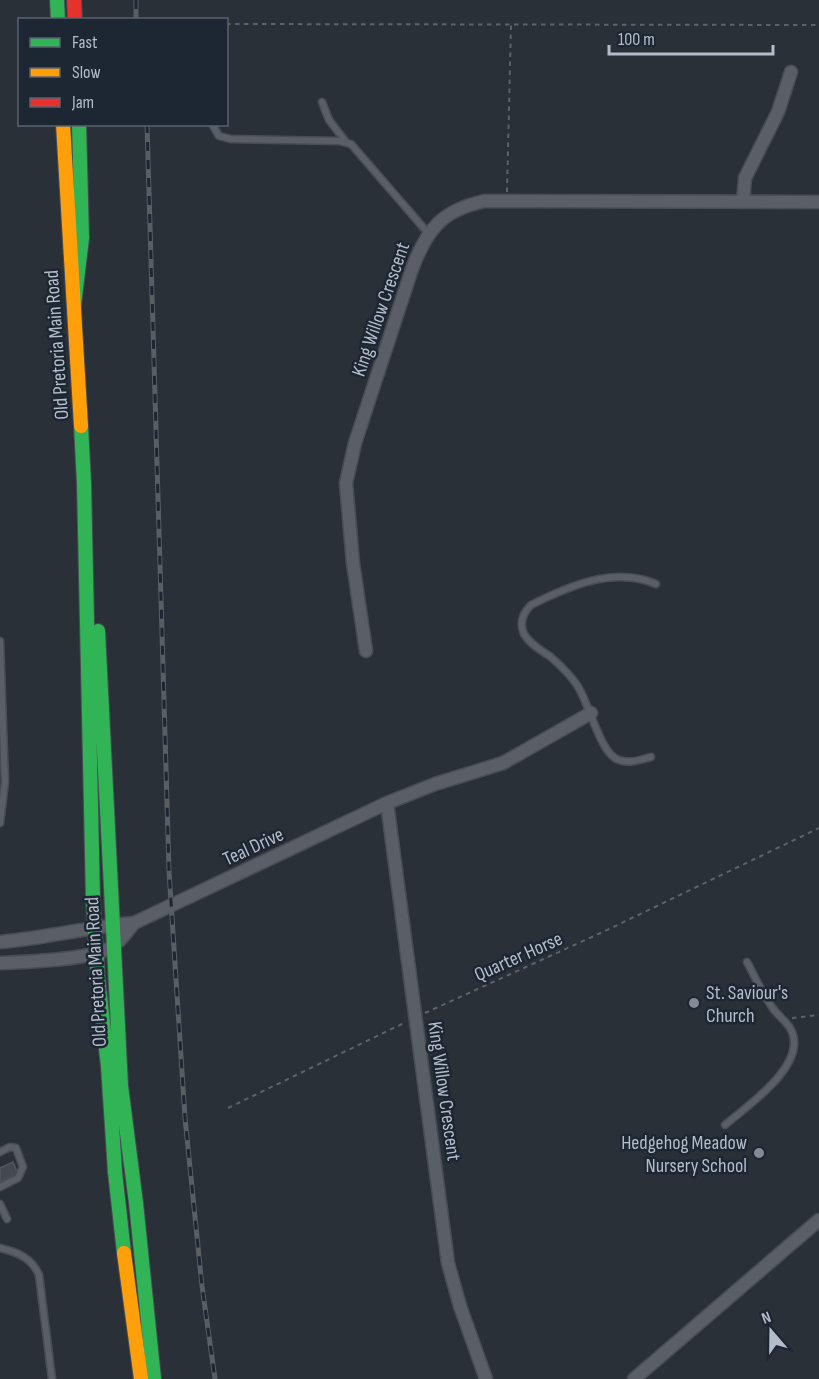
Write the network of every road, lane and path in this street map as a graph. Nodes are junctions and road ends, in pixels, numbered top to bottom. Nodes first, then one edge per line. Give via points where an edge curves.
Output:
1 (57, 0) edge
2 (74, 0) edge
3 (58, 18) edge
4 (75, 18) edge
5 (228, 24) edge
6 (511, 24) junction
7 (819, 25) edge
8 (791, 72) dead end
9 (322, 102) dead end
10 (63, 126) edge
11 (79, 126) edge
12 (213, 126) edge
13 (346, 142) junction
14 (507, 200) junction
15 (743, 202) junction
16 (819, 202) edge
17 (428, 233) junction
18 (74, 305) junction
19 (87, 563) junction
20 (656, 584) dead end
21 (0, 641) edge
22 (366, 651) dead end
23 (591, 713) junction
24 (2, 725) edge
25 (651, 757) dead end
26 (387, 803) junction
27 (0, 823) edge
28 (819, 828) edge
29 (134, 923) junction
30 (112, 925) junction
31 (95, 927) junction
32 (0, 942) edge
33 (112, 947) junction
34 (97, 952) junction
35 (747, 962) dead end
36 (0, 963) edge
37 (819, 1015) edge
38 (415, 1018) junction
39 (783, 1020) junction
40 (228, 1108) dead end
41 (724, 1125) dead end
42 (0, 1152) edge
43 (0, 1187) edge
44 (0, 1204) edge
45 (7, 1219) dead end
46 (819, 1220) edge
47 (0, 1248) edge
48 (52, 1379) edge
49 (141, 1379) edge
50 (154, 1379) edge
51 (486, 1379) edge
52 (634, 1379) edge

1 - 3 main road
2 - 4 main road
5 - 6 path
6 - 7 path
6 - 14 path
8 - 15 street via 778,112 745,178
9 - 13 lane via 329,120
10 - 18 main road, Old Pretoria Main Road
11 - 18 main road via 82,253
12 - 13 lane via 219,136 231,139
13 - 17 lane via 356,148
14 - 15 street, King Willow Crescent
14 - 17 street, King Willow Crescent via 460,208
15 - 16 street, King Willow Crescent
17 - 22 street, King Willow Crescent via 412,269 346,478
18 - 19 main road, Old Pretoria Main Road
19 - 30 main road, Old Pretoria Main Road via 96,586
19 - 31 main road, Old Pretoria Main Road
20 - 23 lane via 604,577 546,598 526,610 522,623 526,637 573,680
21 - 24 lane
23 - 25 lane via 602,740 616,759 635,761
23 - 26 street, Teal Drive via 503,763
24 - 27 lane via 4,798
26 - 29 street, Teal Drive
26 - 38 street, King Willow Crescent
28 - 38 path, Quarter Horse
29 - 30 street, Teal Drive
29 - 33 street, Teal Drive
30 - 31 street, Teal Drive
30 - 33 main road, Old Pretoria Main Road
31 - 32 street, Teal Drive
31 - 34 main road, Old Pretoria Main Road
33 - 34 street
33 - 50 main road, Old Pretoria Main Road via 121,1086
34 - 36 street
34 - 49 main road, Old Pretoria Main Road via 113,1151
35 - 39 lane
37 - 39 path
38 - 40 path, Quarter Horse
38 - 51 street, King Willow Crescent via 448,1263
39 - 41 lane via 794,1039 795,1050 788,1064 768,1088
42 - 43 lane via 16,1148 23,1167 18,1178
44 - 45 lane
46 - 52 street
47 - 48 lane via 31,1261 39,1275

